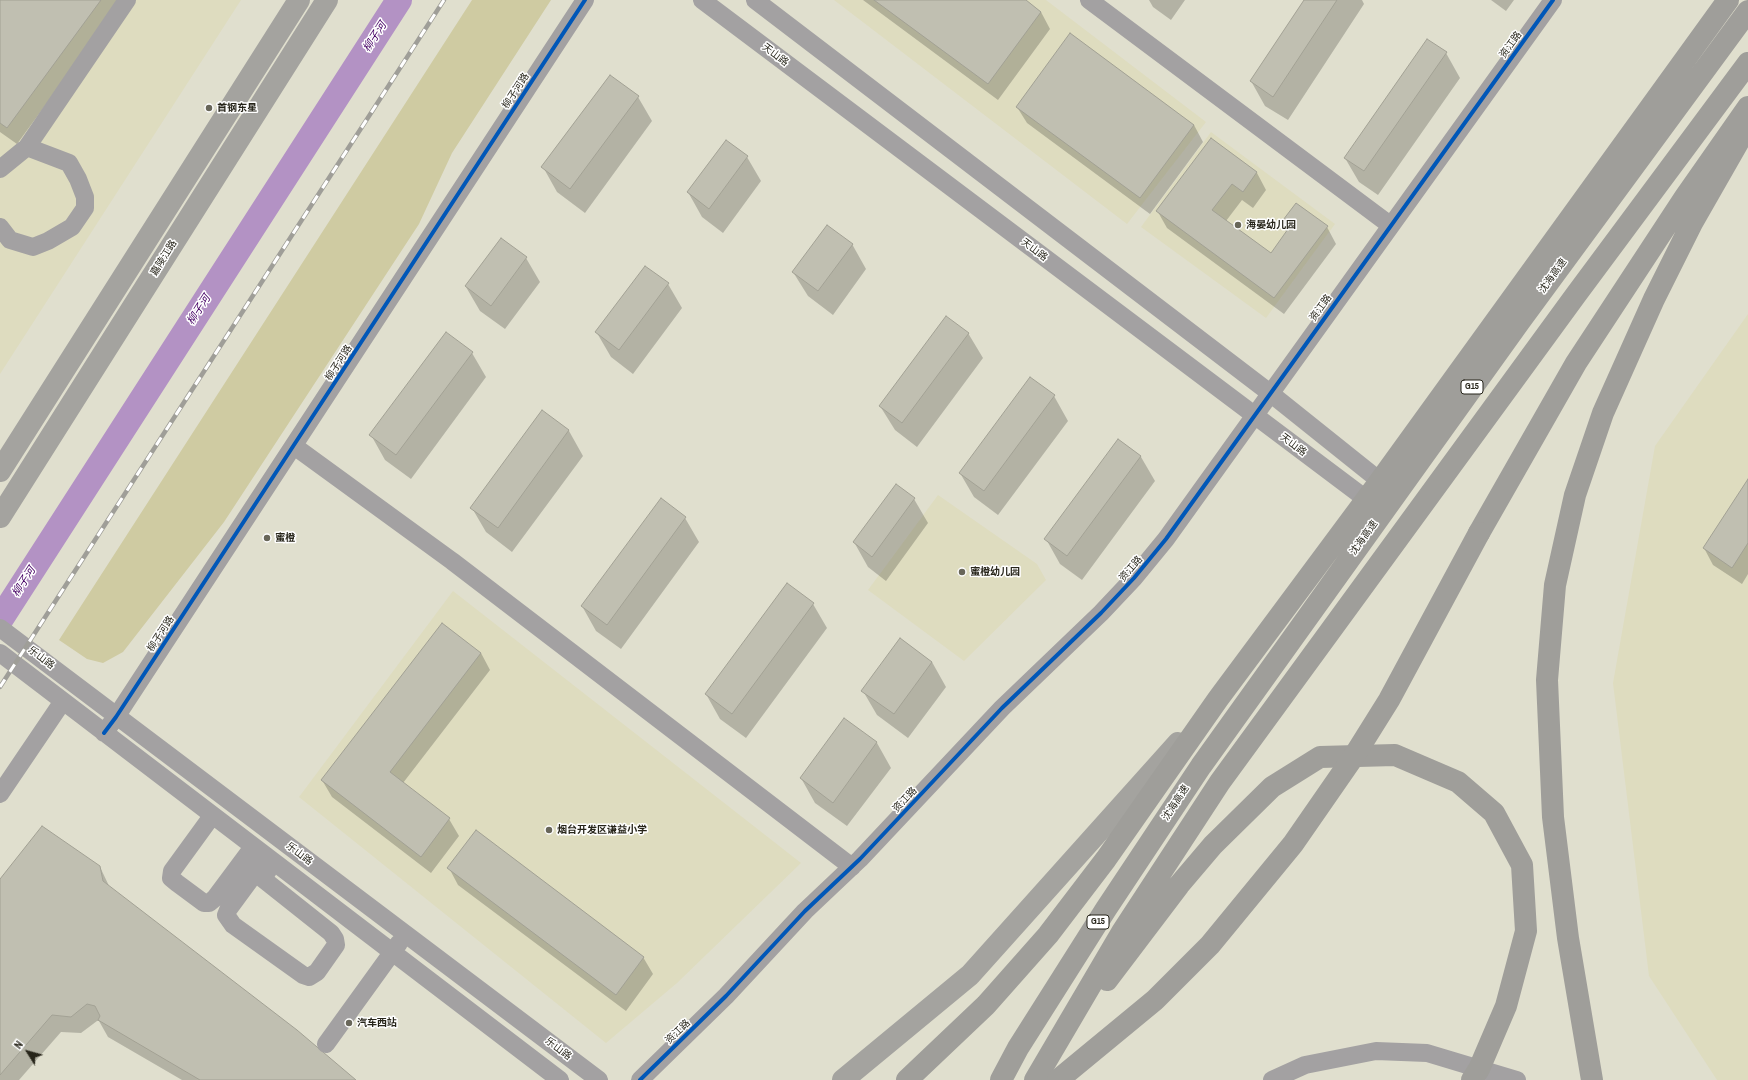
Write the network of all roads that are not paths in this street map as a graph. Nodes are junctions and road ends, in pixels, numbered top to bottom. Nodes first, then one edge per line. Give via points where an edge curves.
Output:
1 (127, 0) edge
2 (299, 0) edge
3 (328, 0) edge
4 (585, 0) edge
5 (702, 0) edge
6 (755, 0) edge
7 (1089, 0) edge
8 (1553, 0) edge
9 (1728, 0) edge
10 (1748, 11) edge
11 (1748, 63) edge
12 (1748, 107) edge
13 (1748, 125) edge
14 (27, 147) junction
15 (0, 169) edge
16 (1390, 226) junction
17 (0, 227) edge
18 (1270, 393) junction
19 (1254, 415) junction
20 (294, 446) junction
21 (0, 470) edge
22 (1380, 481) junction
23 (1366, 499) junction
24 (0, 516) edge
25 (0, 628) edge
26 (0, 653) edge
27 (1218, 699) junction
28 (63, 701) junction
29 (116, 717) junction
30 (104, 733) junction
31 (0, 794) edge
32 (212, 816) junction
33 (253, 847) junction
34 (270, 860) junction
35 (852, 867) junction
36 (405, 934) junction
37 (391, 953) junction
38 (326, 1044) dead end
39 (1590, 1072) edge
40 (1045, 1075) edge
41 (560, 1080) edge
42 (599, 1080) edge
43 (640, 1080) edge
44 (844, 1080) edge
45 (907, 1080) edge
46 (1001, 1080) edge
47 (1272, 1080) edge
48 (1472, 1080) edge
49 (1517, 1080) edge

1 - 14 street
2 - 21 main road
3 - 24 main road, 嘉陵江路
4 - 20 street, 柳子河路
5 - 19 street, 天山路
6 - 18 street
7 - 16 street
8 - 16 street, 资江路
9 - 22 highway
10 - 46 highway, 沈海高速 / G15 via 1515,327 1201,766 1102,916 1018,1048
11 - 40 highway, G15 via 1220,782 1122,932
12 - 40 highway, bridge via 1685,197 1576,363 1389,700 1335,785 1293,844 1205,950 1155,1000
13 - 39 highway via 1692,223 1654,299 1603,413 1576,495 1556,585 1547,680 1553,817 1568,938
14 - 15 street
14 - 17 street via 69,163 85,197 85,208 72,227 33,247 10,240
16 - 18 street, 资江路
18 - 19 street, 资江路
18 - 22 street
19 - 23 street, 天山路
19 - 35 street, 资江路 via 1166,539 1134,578 1002,708
20 - 29 street, 柳子河路
20 - 35 street via 452,561
22 - 23 highway
23 - 27 highway
25 - 29 street, 乐山路
26 - 28 street, 乐山路
27 - 44 main road via 970,975
27 - 45 highway via 1106,859 1048,935 986,1005
28 - 30 street, 乐山路
28 - 31 street
29 - 30 street, 柳子河路
29 - 36 street, 乐山路
30 - 32 street, 乐山路
32 - 33 street, 乐山路
32 - 33 street via 172,871 171,878 177,883 204,903 209,903
33 - 34 street, 乐山路
34 - 34 street via 228,910 226,916 233,925 309,977 317,972 336,945 335,939 331,933 262,879
34 - 37 street, 乐山路
35 - 43 street, 资江路 via 805,911 726,996
36 - 37 street
36 - 42 street, 乐山路
37 - 38 street
37 - 41 street, 乐山路
40 - 48 highway via 1179,885 1213,845 1272,788 1320,757 1395,755 1458,782 1494,813 1522,865 1526,931 1506,1006
47 - 49 street via 1305,1065 1376,1051 1427,1053

